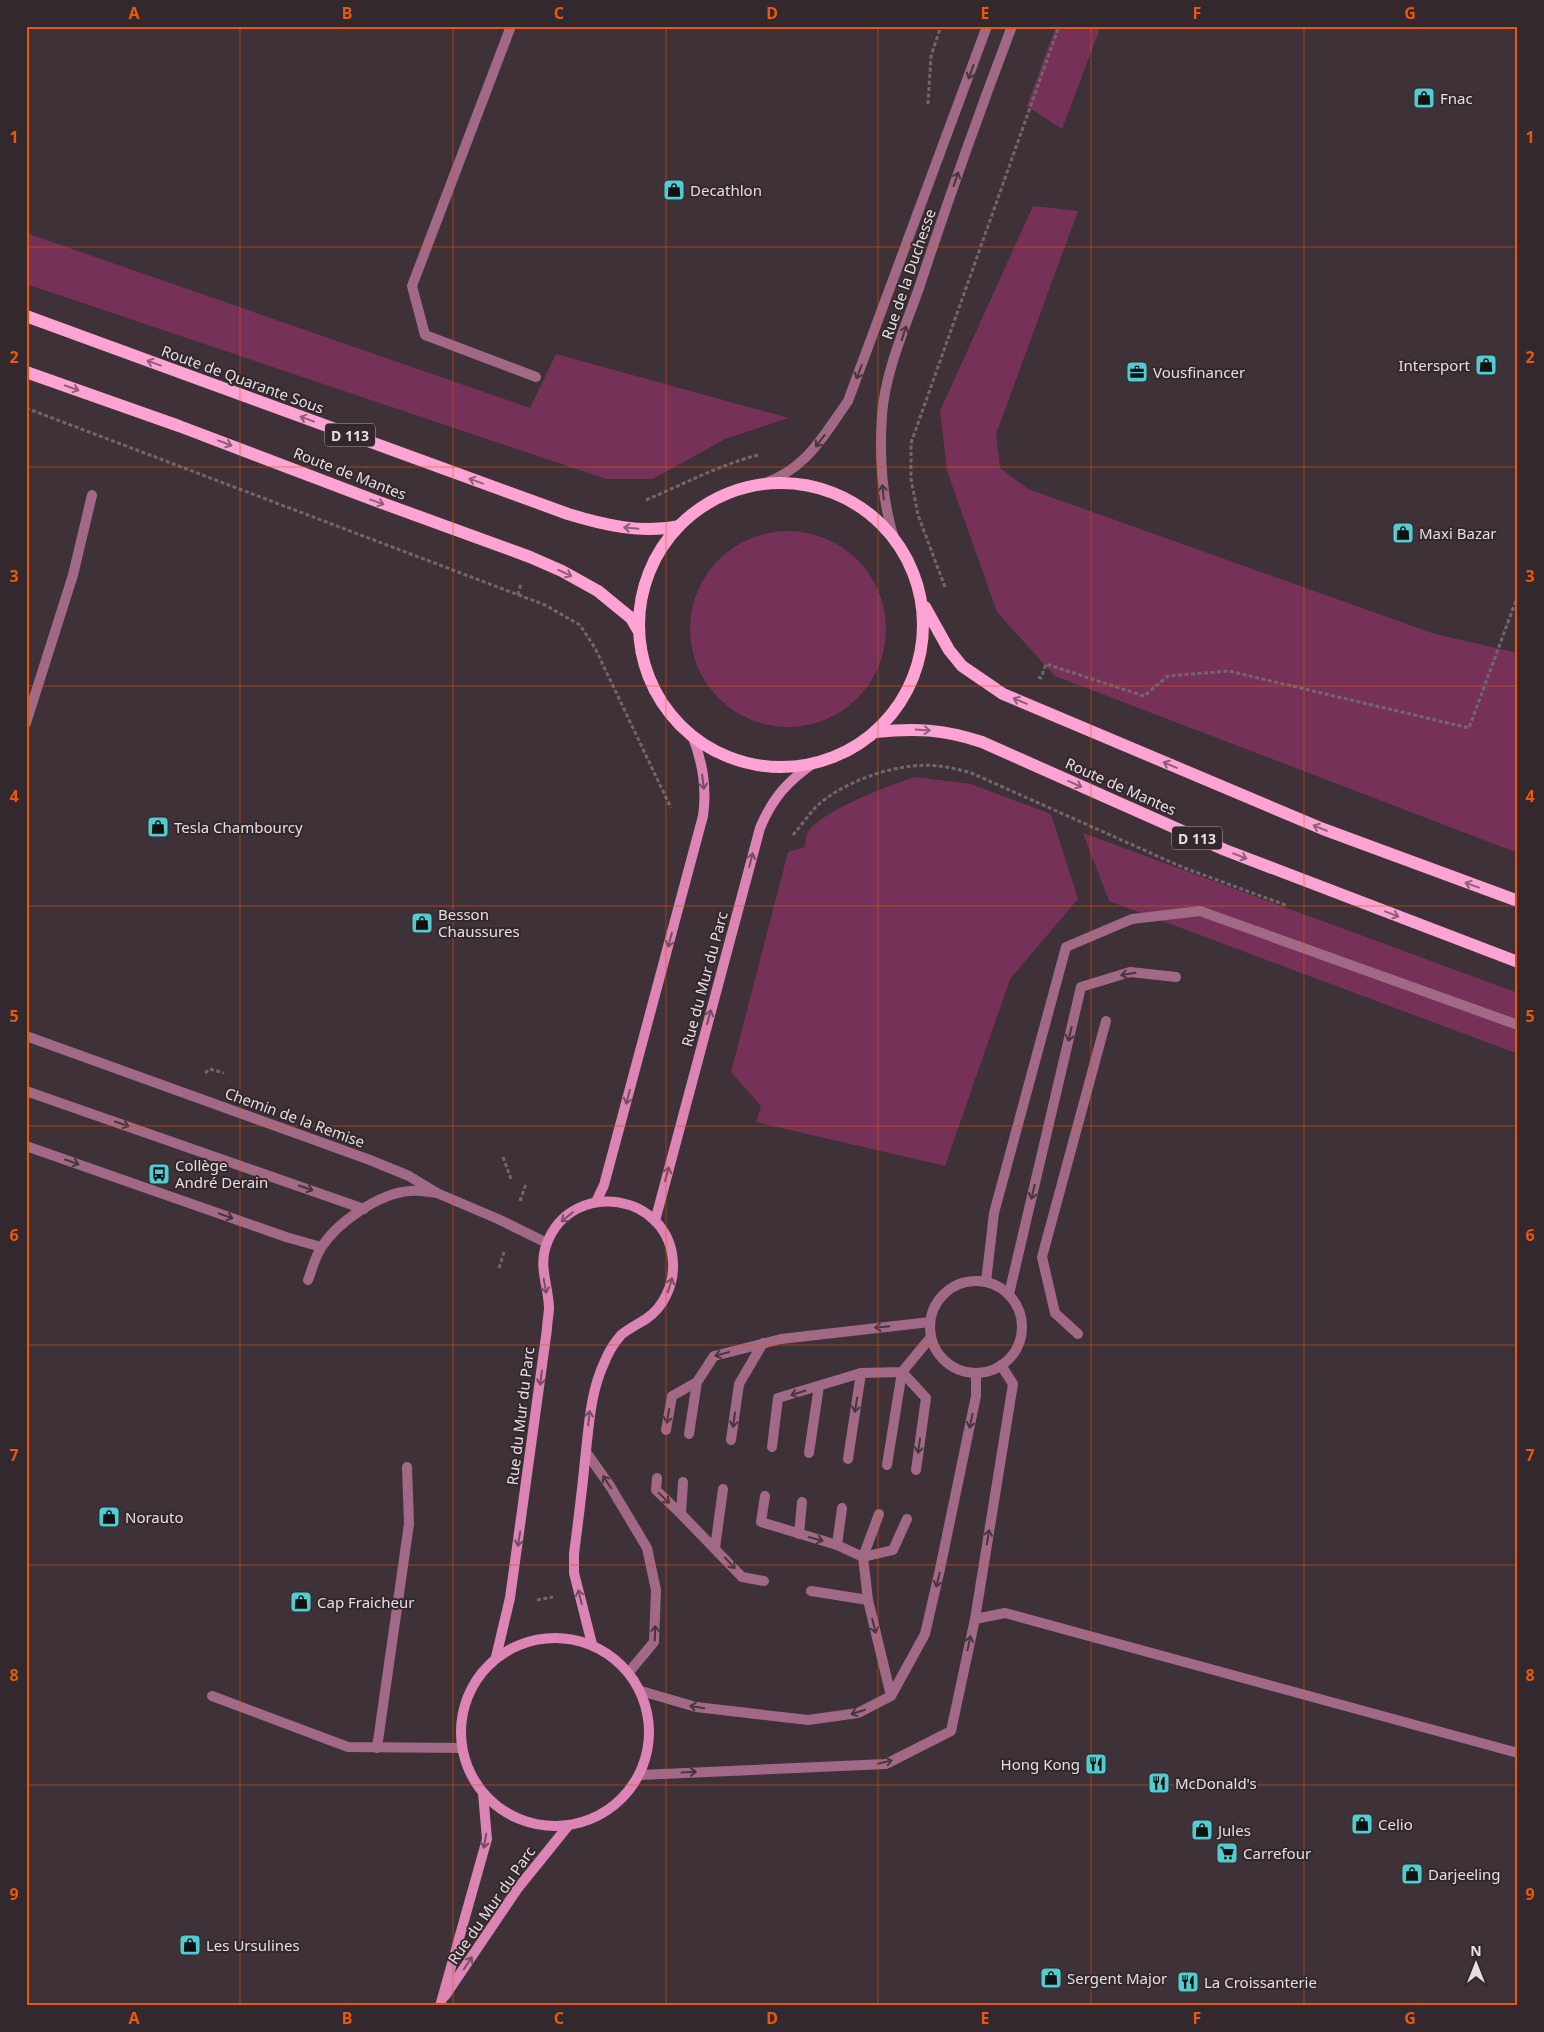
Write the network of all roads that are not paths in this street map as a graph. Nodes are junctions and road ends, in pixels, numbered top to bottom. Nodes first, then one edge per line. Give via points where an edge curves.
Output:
1 (511, 26) edge
2 (987, 26) edge
3 (1012, 26) edge
4 (26, 316) edge
5 (26, 372) edge
6 (536, 377) dead end
7 (760, 485) junction
8 (92, 495) dead end
9 (679, 526) junction
10 (894, 539) junction
11 (920, 598) junction
12 (640, 637) junction
13 (26, 723) edge
14 (874, 732) junction
15 (692, 735) junction
16 (815, 762) junction
17 (1518, 902) edge
18 (1518, 962) edge
19 (1176, 977) dead end
20 (1106, 1021) dead end
21 (1518, 1025) edge
22 (26, 1036) edge
23 (26, 1091) edge
24 (26, 1146) edge
25 (437, 1193) junction
26 (596, 1202) junction
27 (364, 1209) junction
28 (655, 1221) junction
29 (547, 1243) junction
30 (321, 1247) junction
31 (308, 1280) dead end
32 (986, 1282) junction
33 (1009, 1294) junction
34 (930, 1322) junction
35 (1078, 1334) dead end
36 (931, 1337) junction
37 (763, 1343) junction
38 (1001, 1365) junction
39 (902, 1372) junction
40 (861, 1373) junction
41 (976, 1373) junction
42 (697, 1382) junction
43 (819, 1386) junction
44 (666, 1430) dead end
45 (690, 1434) dead end
46 (731, 1440) dead end
47 (772, 1447) dead end
48 (586, 1452) junction
49 (809, 1453) dead end
50 (848, 1459) dead end
51 (887, 1465) dead end
52 (406, 1467) dead end
53 (916, 1470) dead end
54 (657, 1478) dead end
55 (683, 1482) dead end
56 (723, 1489) dead end
57 (765, 1496) dead end
58 (802, 1502) dead end
59 (842, 1508) dead end
60 (681, 1514) junction
61 (879, 1514) dead end
62 (907, 1519) dead end
63 (799, 1534) junction
64 (837, 1545) junction
65 (715, 1548) junction
66 (863, 1557) junction
67 (764, 1581) dead end
68 (811, 1591) dead end
69 (868, 1600) junction
70 (974, 1619) junction
71 (592, 1644) junction
72 (496, 1657) junction
73 (629, 1672) junction
74 (641, 1691) junction
75 (212, 1696) dead end
76 (891, 1696) junction
77 (377, 1748) junction
78 (462, 1748) junction
79 (1518, 1753) edge
80 (640, 1775) junction
81 (483, 1793) junction
82 (568, 1826) junction
83 (440, 2005) edge

1 - 6 street via 412,286 425,335
2 -> 7 street, Rue de la Duchesse via 848,401 806,458 776,480
10 -> 3 street, Rue de la Duchesse via 883,496 881,449 882,414 890,377
9 -> 4 main road, Route de Quarante Sous / D 113 via 667,529 620,527 568,514
5 -> 12 main road, Route de Mantes via 530,557 604,595 631,618
7 - 9 main road via 708,503
7 - 10 main road via 798,484 834,494 867,513
8 - 13 street via 73,575
9 - 12 main road via 660,550 647,577 640,607
10 - 11 main road via 910,567
11 - 14 main road via 923,630 918,663 901,700
17 -> 11 main road via 1323,830 1003,694 962,666 939,634
12 - 15 main road via 646,668 656,691 669,712
14 - 16 main road via 831,758
14 -> 18 main road, Route de Mantes / D 113 via 922,729 982,742 1224,850
15 - 16 main road via 719,752 750,763 799,766
15 -> 26 street via 703,778 703,816 604,1185
28 -> 16 street, Rue du Mur du Parc via 760,828 774,798 787,783
19 -> 33 street via 1130,972 1081,986
20 - 35 street via 1042,1257 1055,1313
21 - 32 street via 1200,911 1132,919 1066,947 994,1213
22 - 25 street, Chemin de la Remise via 370,1160 409,1176
23 -> 27 street
24 -> 30 street
25 - 27 street via 410,1191 385,1196
25 - 29 street, Chemin de la Remise
26 - 28 street, Rue du Mur du Parc via 628,1204
26 -> 29 street, Rue du Mur du Parc via 562,1220
27 - 30 street via 338,1228
48 -> 28 street, Rue du Mur du Parc via 597,1376 611,1348 622,1334 660,1307 671,1284 671,1248
29 -> 72 street, Rue du Mur du Parc via 542,1263 549,1306 547,1329 510,1598
30 - 31 street
32 - 33 street
32 - 34 street via 956,1285 943,1295
33 - 38 street via 1016,1303 1022,1327 1020,1342 1013,1355
34 - 36 street
34 -> 37 street via 781,1338
36 - 39 street
36 - 41 street via 937,1351 948,1362 961,1370
37 -> 42 street via 714,1356
37 -> 46 street via 739,1384
38 - 41 street
70 -> 38 street via 1013,1384
39 - 40 street
39 - 51 street
39 -> 53 street via 926,1398
40 - 43 street
40 -> 50 street
41 -> 76 street via 976,1396 924,1634
42 -> 44 street via 672,1396
42 - 45 street
43 -> 47 street via 778,1398
43 - 49 street
71 -> 48 street, Rue du Mur du Parc via 574,1573
73 -> 48 street via 654,1642 656,1590 647,1548
52 - 77 street via 409,1524
54 -> 60 street via 656,1490
55 - 60 street
56 - 65 street
57 - 63 street via 761,1522
58 - 63 street
59 - 64 street
60 - 65 street
61 - 66 street
62 - 66 street via 893,1550
63 -> 64 street
64 - 66 street
65 -> 67 street via 742,1577
66 - 69 street
68 - 69 street
69 -> 76 street
70 - 79 street via 1005,1613
80 -> 70 street via 886,1764 951,1731
71 - 72 street via 568,1638 542,1638 518,1645
71 - 73 street
72 - 78 street via 478,1676 467,1698 461,1722
73 - 74 street
76 -> 74 street via 858,1713 808,1720 696,1707
74 - 80 street via 650,1719 649,1748
75 - 77 street via 348,1747
77 - 78 street
78 - 81 street via 469,1772
80 - 82 street via 622,1799 597,1817
81 - 82 street via 507,1814 536,1824
81 -> 83 street, Rue du Mur du Parc via 487,1839
83 -> 82 street, Rue du Mur du Parc via 518,1888

